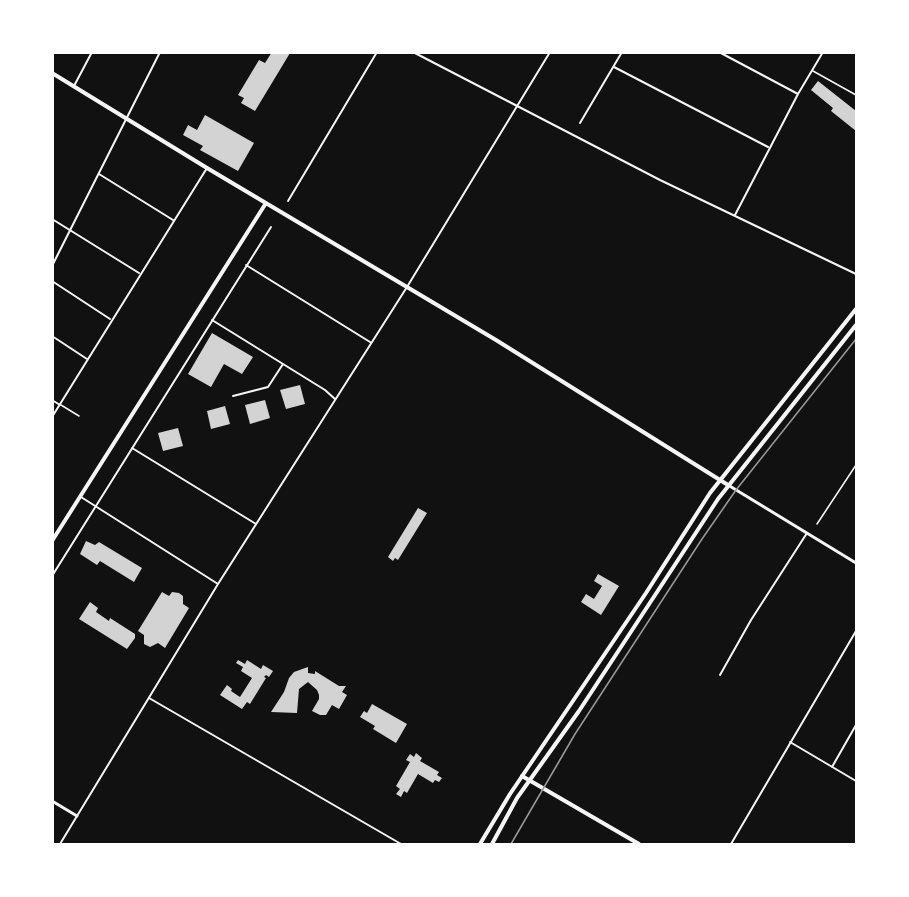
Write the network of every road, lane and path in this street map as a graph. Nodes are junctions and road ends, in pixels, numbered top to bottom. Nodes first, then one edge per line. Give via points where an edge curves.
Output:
1 (92, 52) edge
2 (159, 52) edge
3 (377, 52) edge
4 (413, 52) edge
5 (550, 52) edge
6 (622, 52) edge
7 (718, 52) edge
8 (823, 52) edge
9 (614, 67) junction
10 (812, 70) junction
11 (52, 73) edge
12 (74, 86) junction
13 (798, 94) junction
14 (856, 96) edge
15 (517, 105) junction
16 (127, 118) junction
17 (580, 123) dead end
18 (769, 148) junction
19 (207, 168) junction
20 (99, 174) junction
21 (288, 201) dead end
22 (266, 203) junction
23 (735, 215) junction
24 (52, 219) edge
25 (174, 220) junction
26 (271, 227) dead end
27 (70, 230) junction
28 (246, 265) junction
29 (52, 266) edge
30 (140, 274) junction
31 (856, 274) edge
32 (52, 281) edge
33 (407, 287) junction
34 (856, 309) edge
35 (111, 320) junction
36 (212, 320) junction
37 (856, 326) edge
38 (52, 336) edge
39 (370, 342) junction
40 (87, 359) junction
41 (283, 364) junction
42 (233, 396) dead end
43 (335, 399) junction
44 (52, 400) edge
45 (60, 405) junction
46 (79, 416) dead end
47 (52, 417) edge
48 (132, 447) junction
49 (856, 465) edge
50 (720, 480) junction
51 (728, 485) junction
52 (81, 497) junction
53 (97, 507) junction
54 (817, 524) dead end
55 (256, 525) junction
56 (807, 533) junction
57 (52, 541) edge
58 (856, 563) edge
59 (52, 576) edge
60 (218, 584) junction
61 (856, 631) edge
62 (720, 675) dead end
63 (149, 698) junction
64 (856, 725) edge
65 (790, 742) junction
66 (832, 767) junction
67 (522, 776) junction
68 (530, 780) junction
69 (856, 781) edge
70 (52, 801) edge
71 (77, 816) junction
72 (60, 844) edge
73 (401, 844) edge
74 (480, 844) edge
75 (492, 844) edge
76 (639, 844) edge
77 (732, 844) edge

1 - 12 street
2 - 16 street
3 - 21 street
4 - 15 street
5 - 15 street
6 - 9 street
7 - 13 street
8 - 10 street
9 - 17 street
9 - 18 street
10 - 13 street
10 - 14 lane
11 - 12 main road
12 - 16 main road
13 - 18 street
15 - 23 street
15 - 33 street
16 - 19 main road
16 - 20 street
18 - 23 street
19 - 22 main road
19 - 25 street
20 - 25 street
20 - 27 street
22 - 33 main road
22 - 52 main road
23 - 31 street
24 - 27 street
25 - 30 street
26 - 28 street
27 - 29 street
27 - 30 street
28 - 36 street
28 - 39 street
30 - 35 street
32 - 35 street
33 - 39 street
33 - 50 main road
34 - 50 main road
35 - 40 street
36 - 41 street
36 - 48 street
37 - 51 main road
38 - 40 street
39 - 43 street
40 - 45 street
41 - 42 street via 268,387
41 - 43 street
43 - 55 street
44 - 45 street
45 - 46 lane
45 - 47 street
48 - 53 street
48 - 55 street
49 - 54 path
50 - 51 main road
50 - 67 main road
51 - 56 street
51 - 68 main road
52 - 53 street
52 - 57 main road
53 - 59 street
53 - 60 street
55 - 60 street
56 - 58 street
56 - 62 street
60 - 63 street
61 - 65 street
63 - 71 street
63 - 73 street
64 - 66 street
65 - 66 street
65 - 77 street
66 - 69 street
67 - 68 main road
67 - 74 main road
68 - 75 main road
68 - 76 main road
70 - 71 street
71 - 72 street

